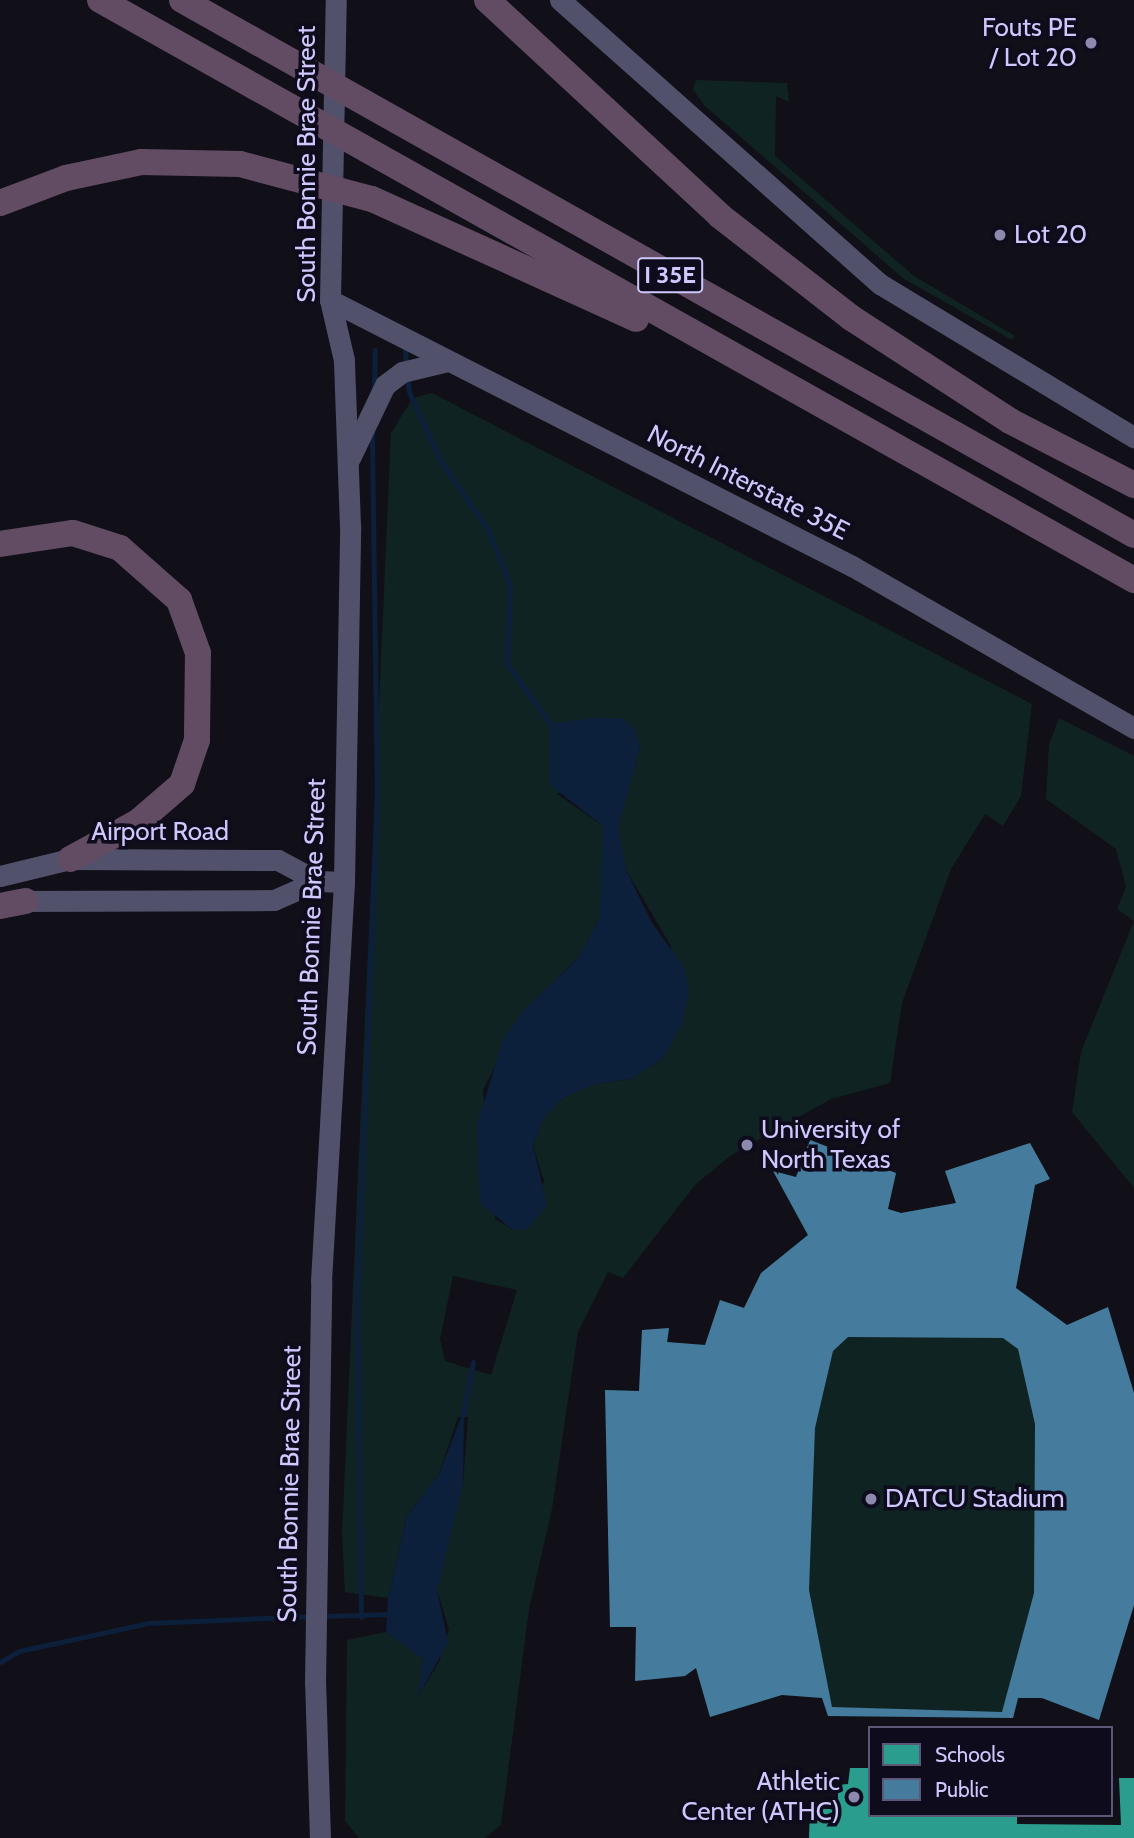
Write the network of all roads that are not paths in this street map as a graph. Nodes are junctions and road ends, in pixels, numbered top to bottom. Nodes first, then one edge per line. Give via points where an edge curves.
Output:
1 (100, 0) edge
2 (182, 0) edge
3 (336, 0) edge
4 (487, 0) edge
5 (560, 0) edge
6 (0, 203) edge
7 (330, 300) junction
8 (819, 349) dead end
9 (448, 362) junction
10 (878, 391) junction
11 (856, 424) junction
12 (1134, 437) edge
13 (350, 460) junction
14 (1134, 485) edge
15 (1134, 535) edge
16 (0, 544) edge
17 (1134, 580) edge
18 (1134, 728) edge
19 (70, 859) junction
20 (0, 876) edge
21 (317, 881) junction
22 (344, 882) junction
23 (0, 900) edge
24 (26, 901) junction
25 (0, 906) edge
26 (320, 1838) edge

1 - 11 highway, I 35E
2 - 10 highway, I 35E
3 - 7 main road, South Bonnie Brae Street
4 - 14 highway via 720,216 850,317 1010,421
5 - 12 main road via 880,284
6 - 11 highway via 66,177 141,162 240,164 342,189
7 - 9 main road, North Interstate 35E
7 - 13 main road, South Bonnie Brae Street via 344,360
8 - 10 highway
9 - 13 main road via 402,372 385,385
9 - 18 main road, North Interstate 35E via 852,566
10 - 15 highway, I 35E
11 - 17 highway, I 35E
13 - 22 main road, South Bonnie Brae Street
16 - 19 highway via 73,533 120,548 179,600 198,653 197,740 182,784 138,822
19 - 20 main road, Airport Road
19 - 21 main road, Airport Road via 278,860
21 - 22 main road, Airport Road
21 - 24 main road, Airport Road via 274,900
22 - 26 main road, South Bonnie Brae Street via 321,1281 316,1683
23 - 24 main road, Airport Road
24 - 25 highway

